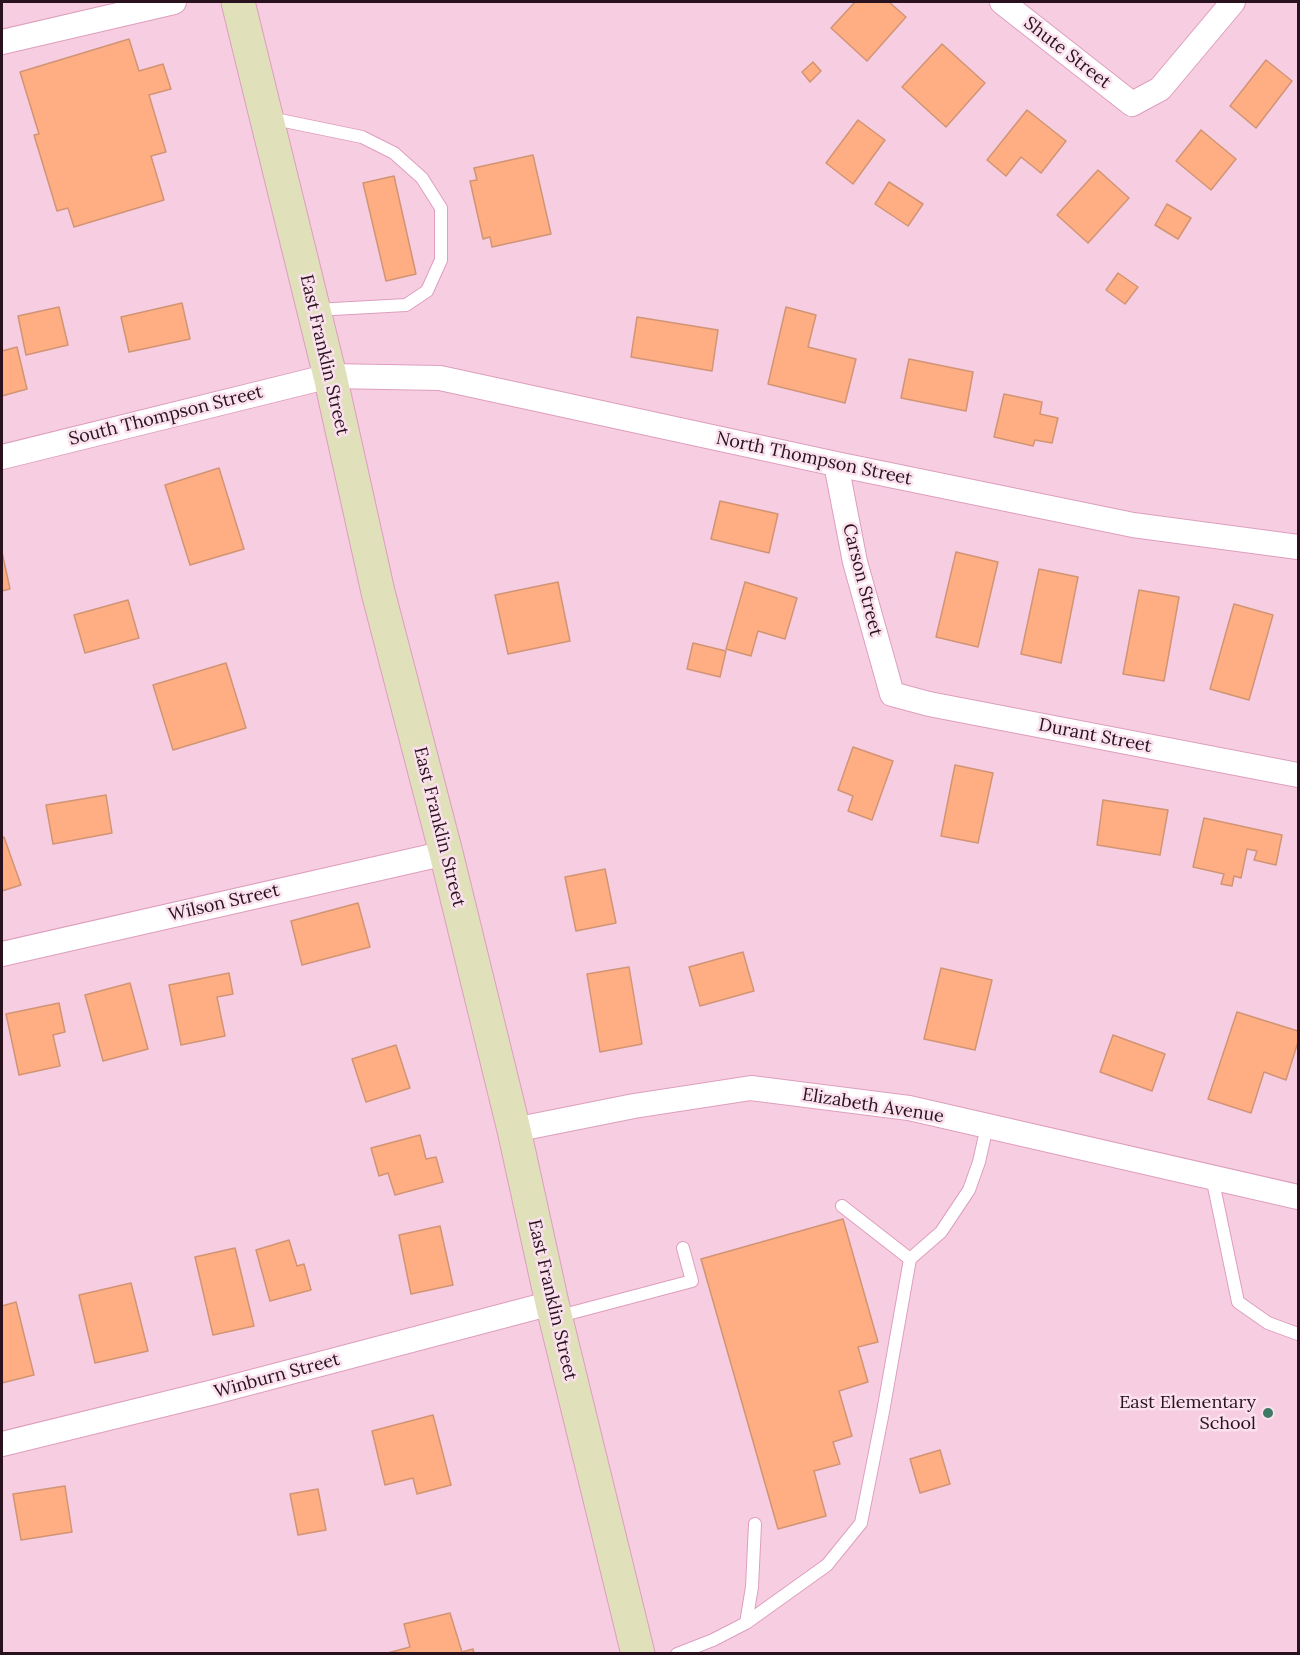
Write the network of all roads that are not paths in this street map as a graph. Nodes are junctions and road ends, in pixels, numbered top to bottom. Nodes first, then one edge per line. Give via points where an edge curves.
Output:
1 (174, 2) edge
2 (238, 2) edge
3 (1002, 2) edge
4 (1233, 2) edge
5 (2, 42) edge
6 (267, 117) junction
7 (314, 310) junction
8 (330, 376) junction
9 (2, 457) edge
10 (836, 464) junction
11 (1299, 547) edge
12 (892, 694) joint
13 (1299, 775) edge
14 (446, 853) junction
15 (2, 954) edge
16 (987, 1126) junction
17 (514, 1130) junction
18 (1212, 1177) junction
19 (1299, 1197) edge
20 (842, 1206) dead end
21 (683, 1248) dead end
22 (910, 1259) junction
23 (553, 1310) junction
24 (1299, 1334) edge
25 (2, 1444) edge
26 (755, 1524) dead end
27 (746, 1623) junction
28 (638, 1653) edge
29 (677, 1653) edge

1 - 5 street
2 - 6 main road, East Franklin Street
3 - 4 street, Shute Street via 1132,104 1160,89
6 - 7 main road, East Franklin Street
6 - 7 lane via 362,137 394,153 422,178 441,208 441,260 427,291 406,305
7 - 8 main road, East Franklin Street
8 - 9 street, South Thompson Street
8 - 10 street, North Thompson Street via 440,378
8 - 14 main road, East Franklin Street via 378,592
10 - 11 street, North Thompson Street via 1133,525
10 - 12 street, Carson Street via 855,562
12 - 13 street, Durant Street
14 - 15 street, Wilson Street
14 - 17 main road, East Franklin Street
16 - 17 street, Elizabeth Avenue via 909,1108 751,1088
16 - 18 street, Elizabeth Avenue
16 - 22 lane via 980,1162 969,1190 941,1232
17 - 23 main road, East Franklin Street
18 - 19 street, Elizabeth Avenue
18 - 24 lane via 1238,1302 1268,1323
20 - 22 lane
21 - 23 lane via 692,1281
22 - 27 lane via 861,1523 827,1565
23 - 25 street, Winburn Street
23 - 28 main road, East Franklin Street
26 - 27 lane
27 - 29 lane

